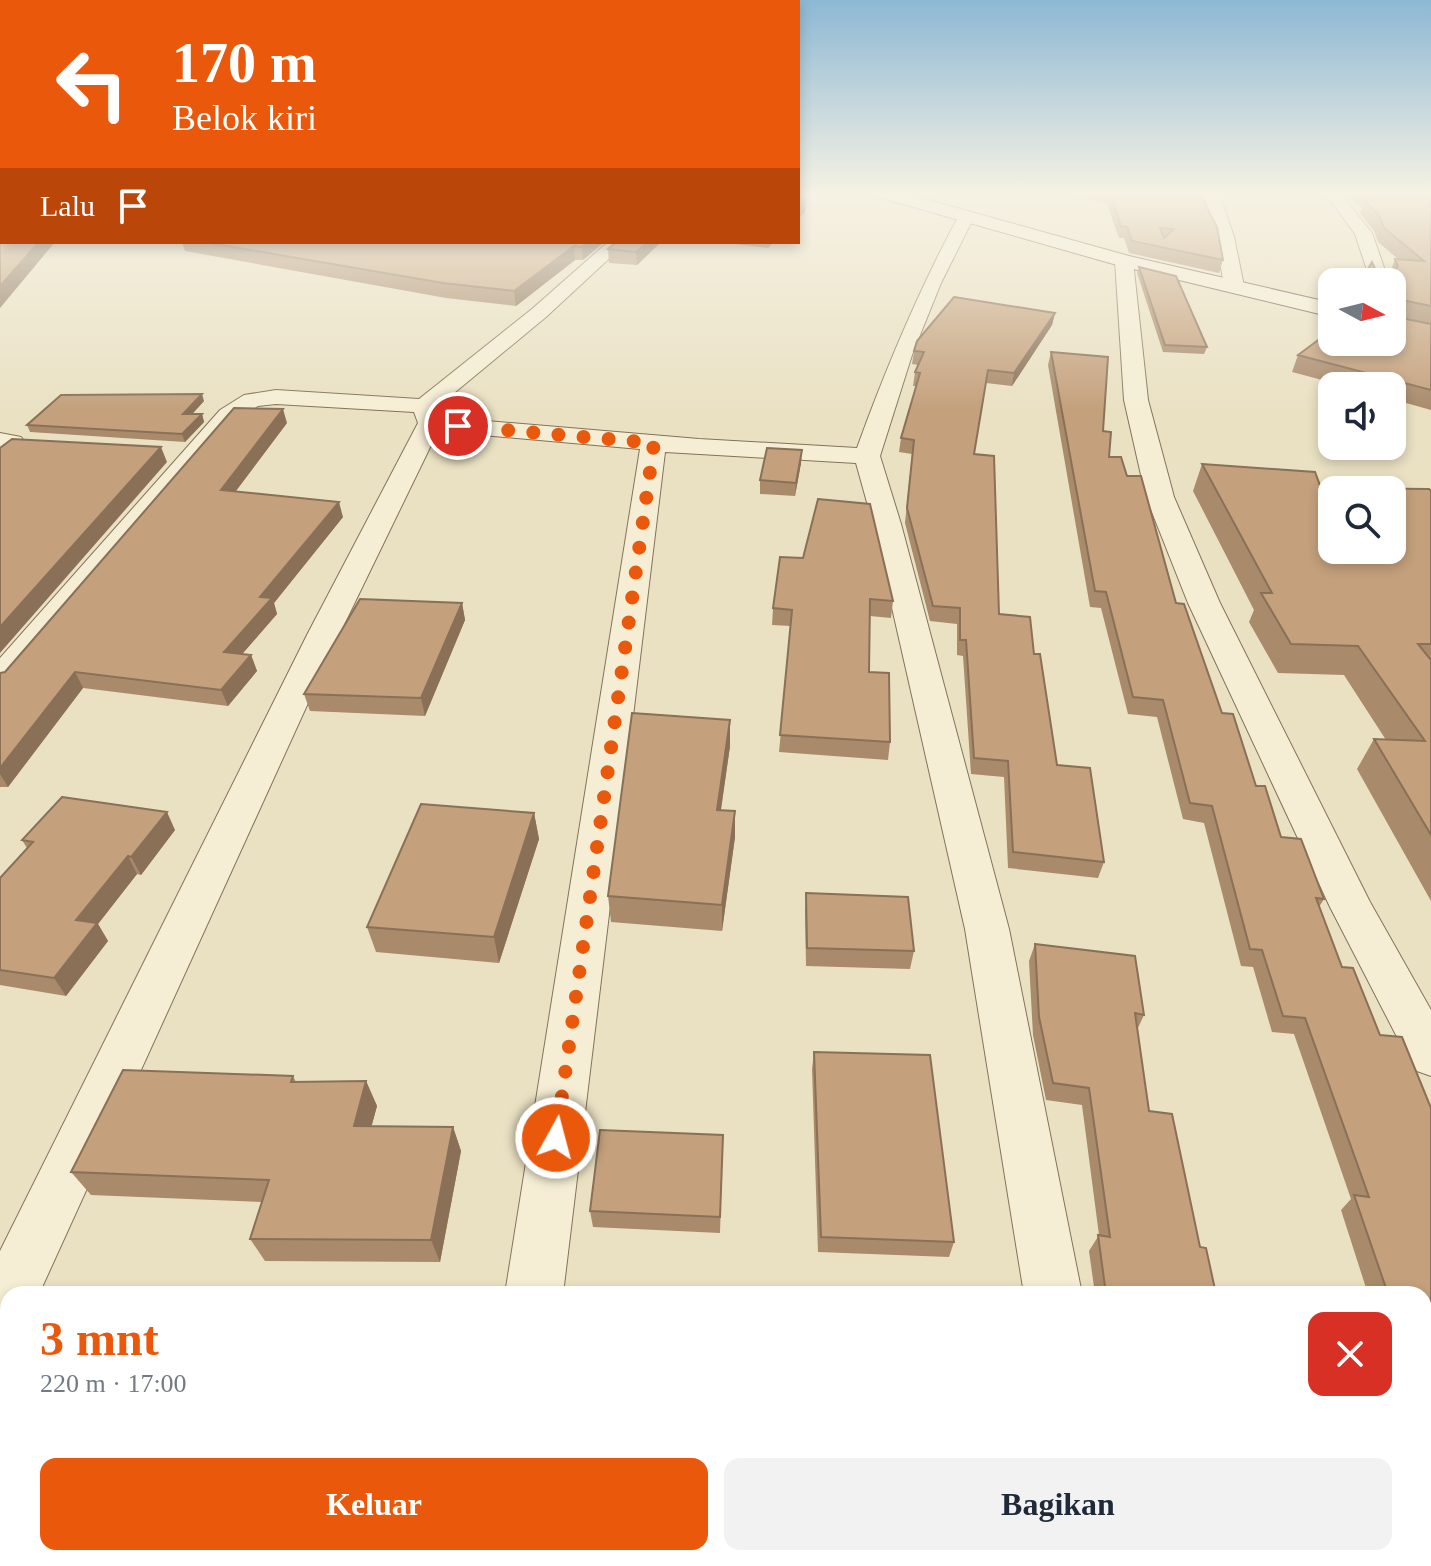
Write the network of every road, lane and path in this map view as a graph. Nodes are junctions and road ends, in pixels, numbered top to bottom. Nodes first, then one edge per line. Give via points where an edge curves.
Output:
1 (591, 266) edge
2 (941, 266) edge
3 (1124, 266) edge
4 (1146, 266) edge
5 (1230, 266) edge
6 (1234, 286) junction
7 (1318, 307) edge
8 (427, 414) junction
9 (654, 443) junction
10 (42, 444) edge
11 (4, 445) edge
12 (162, 451) edge
13 (192, 453) junction
14 (867, 456) junction
15 (0, 679) edge
16 (1431, 1055) edge
17 (12, 1286) edge
18 (535, 1286) edge
19 (1052, 1286) edge

1 - 8 street
2 - 14 street via 901,355
3 - 16 street via 1136,400 1160,497 1204,603 1351,907
4 - 6 street
5 - 6 street
6 - 7 street
8 - 9 street
8 - 13 street via 263,397 239,406
8 - 17 street
9 - 14 street
9 - 18 street
10 - 11 street
12 - 13 street
13 - 15 street
14 - 19 street via 987,929

